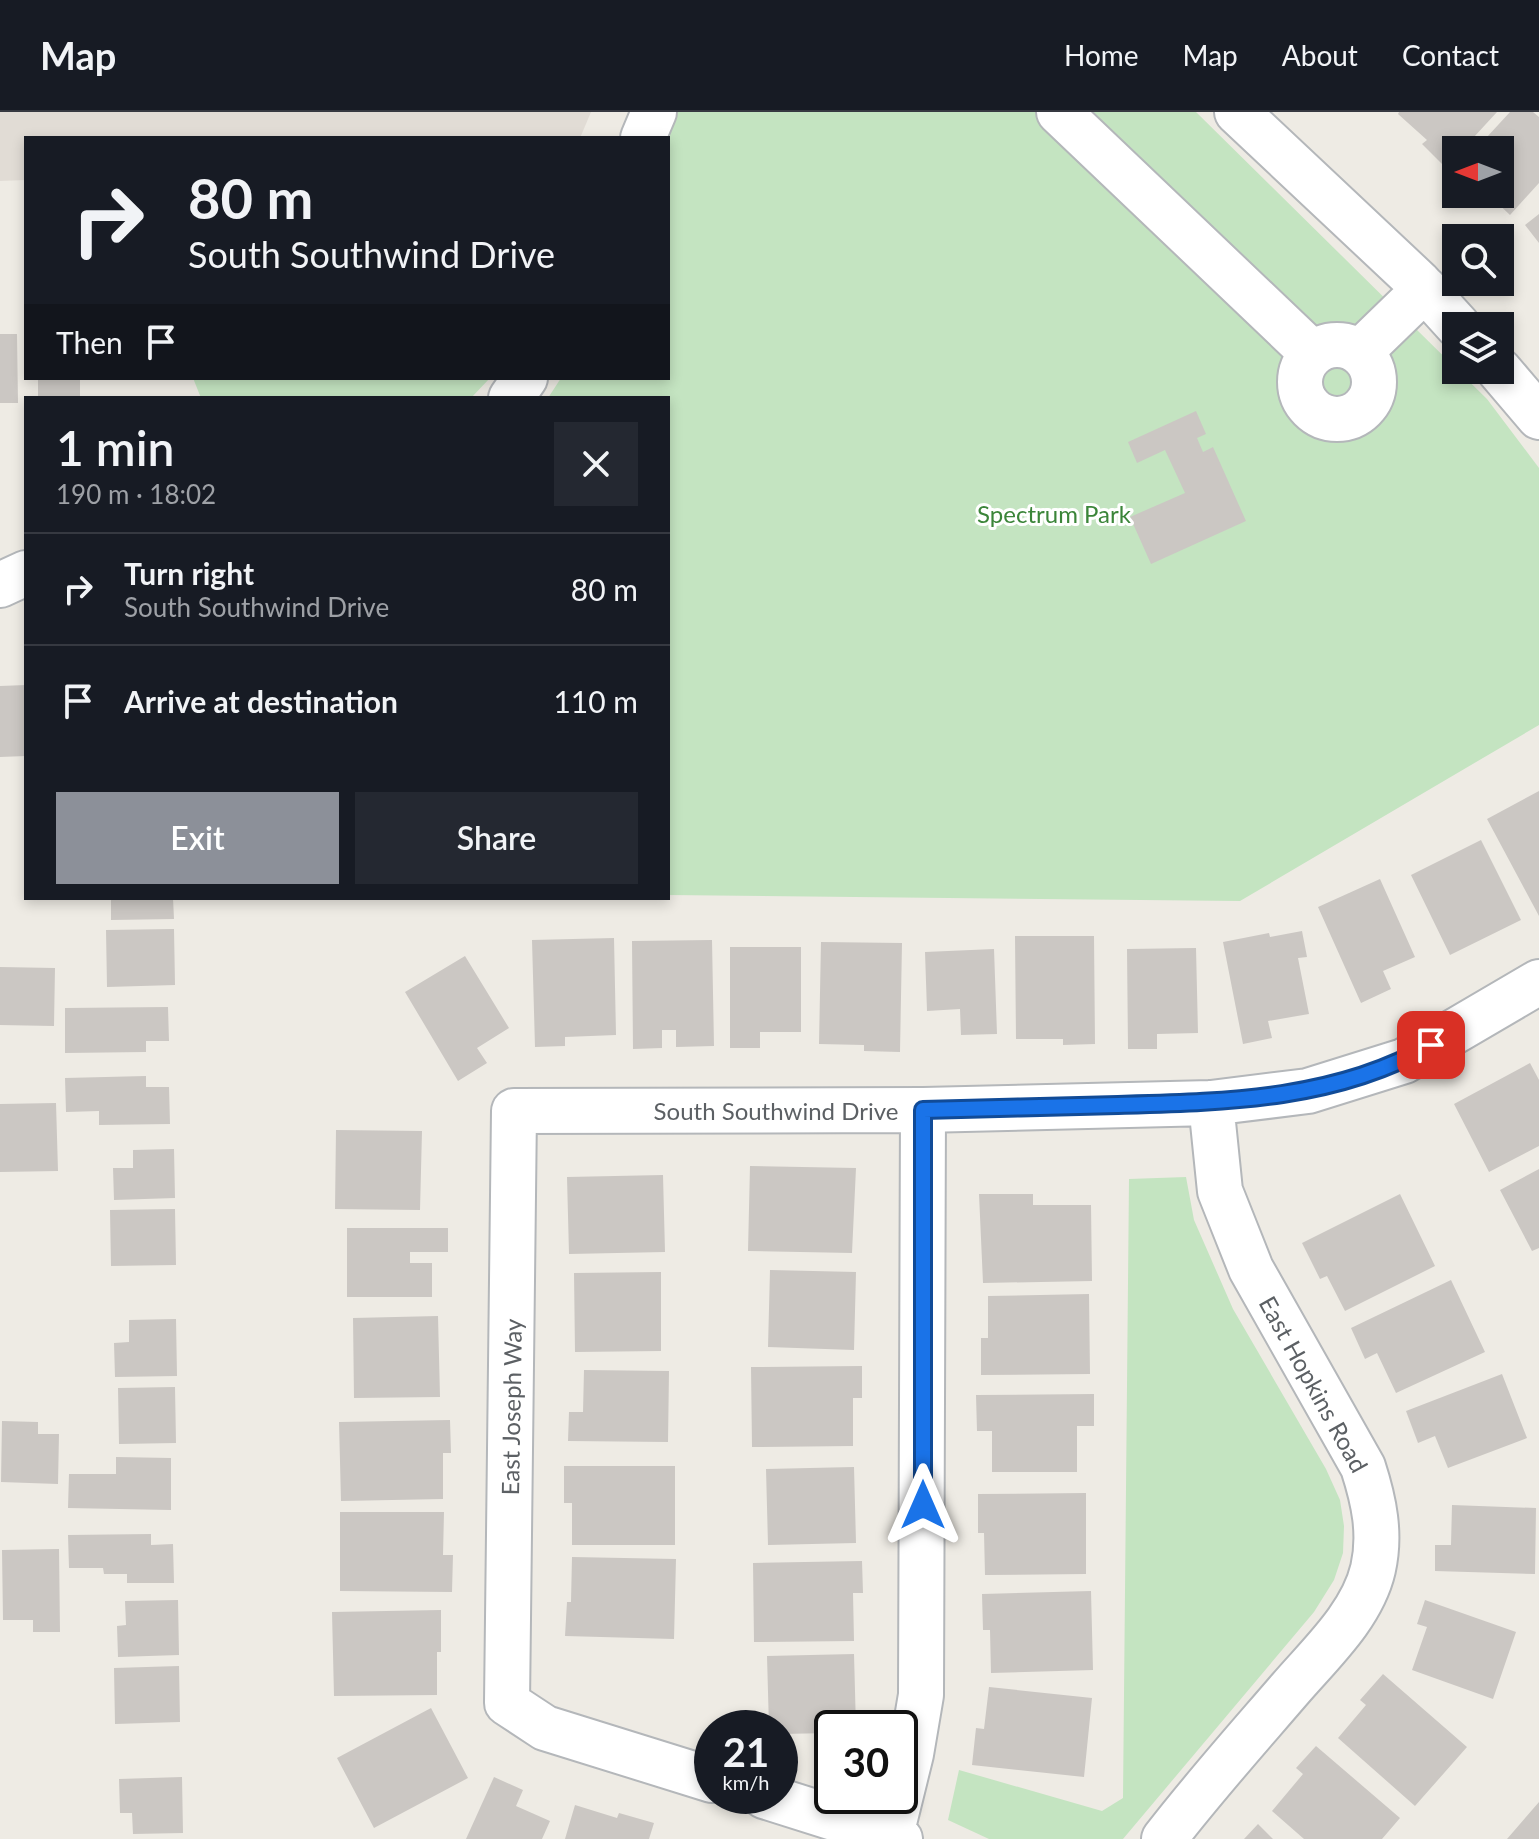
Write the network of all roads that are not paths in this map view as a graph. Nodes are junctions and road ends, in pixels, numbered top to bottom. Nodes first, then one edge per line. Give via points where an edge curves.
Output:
1 (654, 112) edge
2 (1059, 112) edge
3 (1263, 120) edge
4 (644, 136) edge
5 (1425, 289) junction
6 (1446, 312) edge
7 (1360, 352) junction
8 (1312, 353) junction
9 (1511, 384) edge
10 (1539, 417) edge
11 (24, 574) edge
12 (0, 585) edge
13 (1539, 982) edge
14 (1211, 1103) junction
15 (923, 1110) junction
16 (514, 1111) joint
17 (694, 1774) edge
18 (798, 1807) edge
19 (895, 1837) edge
20 (1164, 1839) edge

1 - 4 street
2 - 8 street
3 - 5 street
5 - 6 street
5 - 7 street
7 - 8 street via 1336,344
7 - 8 street via 1374,374 1374,387 1362,410 1341,419 1318,414 1303,397 1301,374
9 - 10 street
11 - 12 street
13 - 14 street, South Southwind Drive via 1404,1061 1308,1091
14 - 15 street, South Southwind Drive
14 - 20 street, East Hopkins Road via 1220,1191 1251,1269 1363,1467 1374,1502 1377,1539 1361,1601
15 - 16 street, South Southwind Drive
15 - 19 street via 921,1695
16 - 17 street, East Joseph Way via 507,1703 545,1728
18 - 19 street

